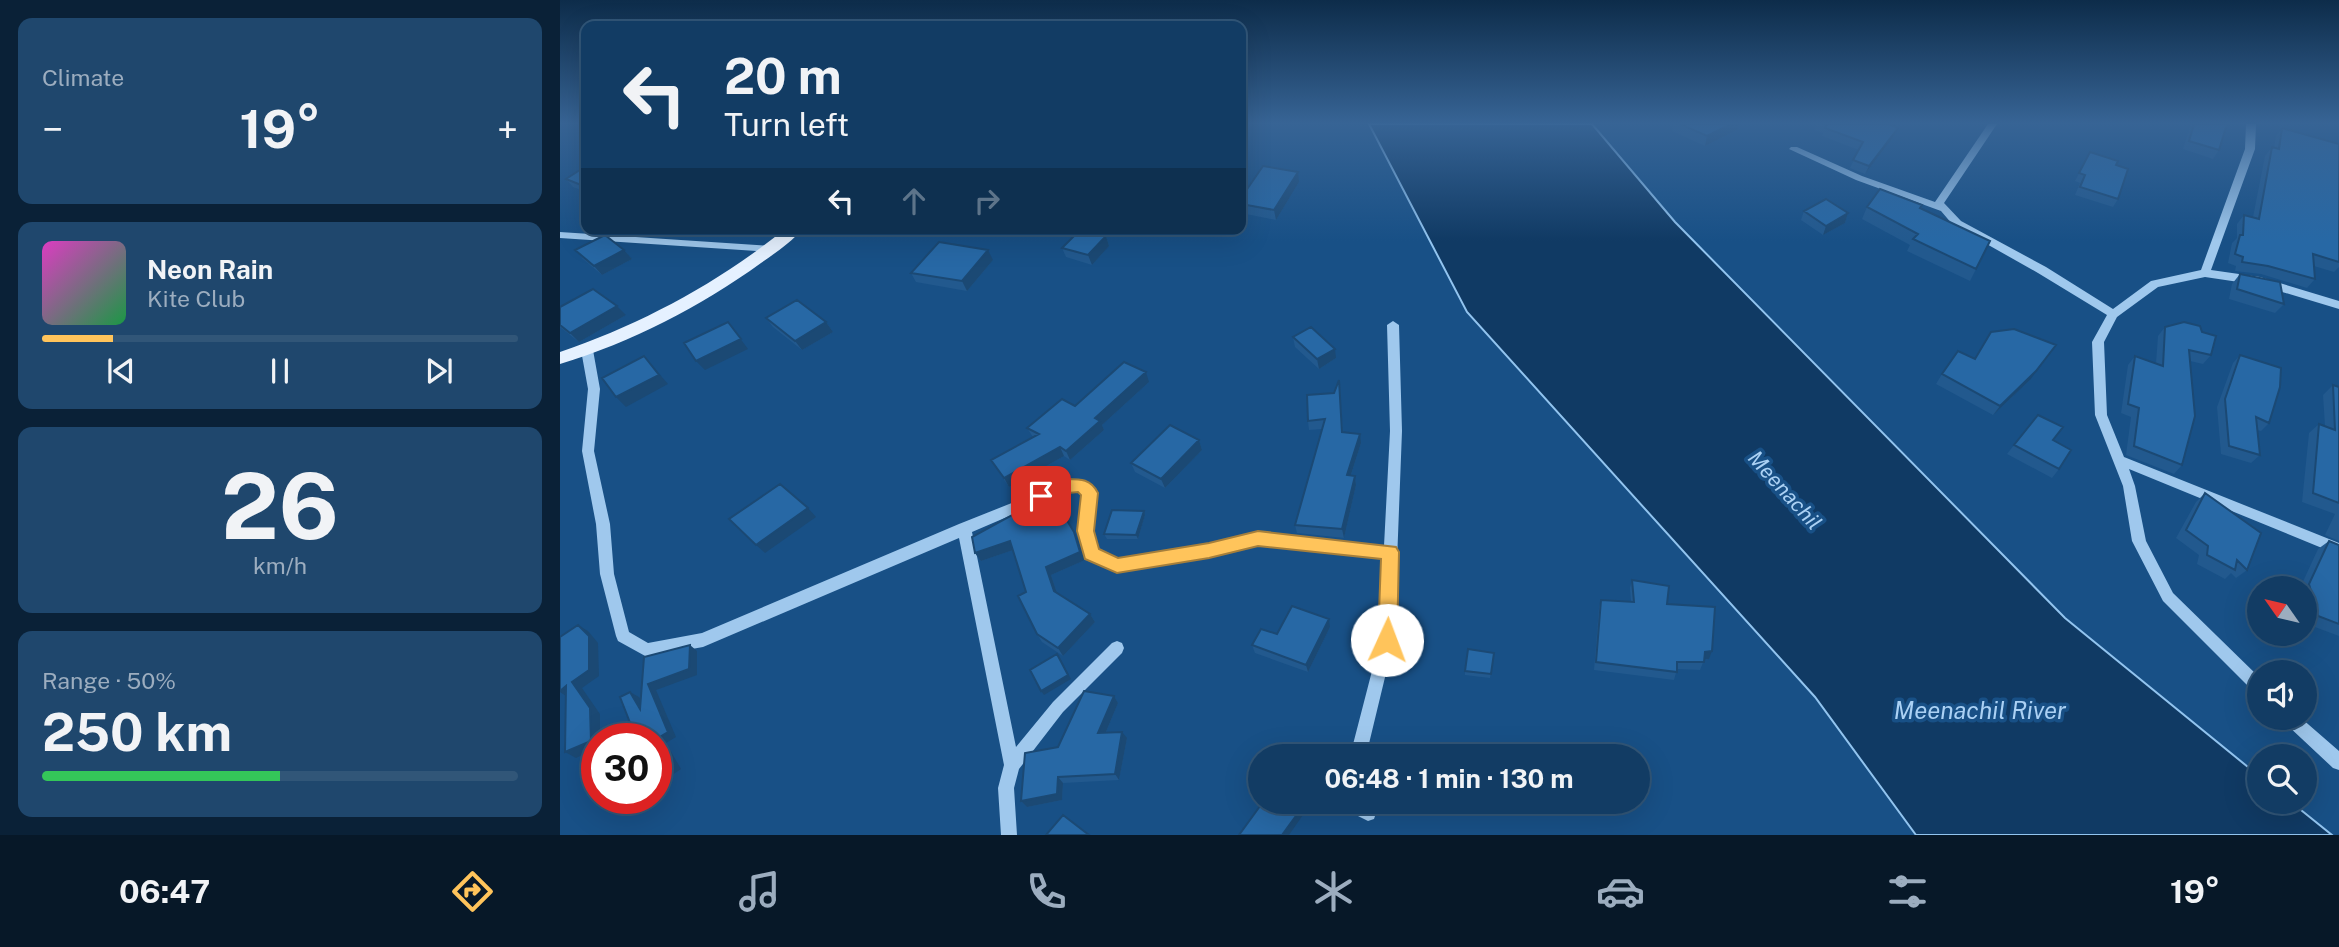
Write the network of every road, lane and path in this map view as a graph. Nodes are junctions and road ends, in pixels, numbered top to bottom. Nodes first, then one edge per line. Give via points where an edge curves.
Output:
1 (1825, 163) edge
2 (1966, 163) edge
3 (2245, 163) edge
4 (1945, 210) junction
5 (560, 235) edge
6 (788, 235) edge
7 (772, 249) junction
8 (2205, 273) junction
9 (2339, 305) edge
10 (2113, 314) junction
11 (1393, 325) dead end
12 (587, 350) junction
13 (560, 358) edge
14 (2119, 460) junction
15 (964, 528) junction
16 (2339, 549) edge
17 (1390, 552) junction
18 (1117, 648) dead end
19 (2247, 675) edge
20 (2303, 730) edge
21 (1361, 744) edge
22 (2339, 762) edge
23 (1012, 765) junction
24 (1009, 835) edge

1 - 4 street
2 - 4 street via 1939,202
3 - 8 street
4 - 10 street via 1957,223
5 - 7 street
6 - 7 main road
7 - 12 main road via 626,334
8 - 9 street via 2260,281
8 - 10 street via 2155,284
10 - 14 street via 2098,342 2100,403
11 - 17 street via 1396,431
12 - 13 main road
12 - 15 street via 594,389 588,451 603,524 607,574 623,636 648,650 703,640
14 - 16 street
14 - 19 street via 2139,541 2168,597
15 - 17 street via 1067,486 1082,485 1090,493 1086,531 1091,554 1117,566 1258,538
15 - 23 street
17 - 21 street via 1387,640
18 - 23 street via 1058,707
20 - 22 street
23 - 24 street via 1006,788

